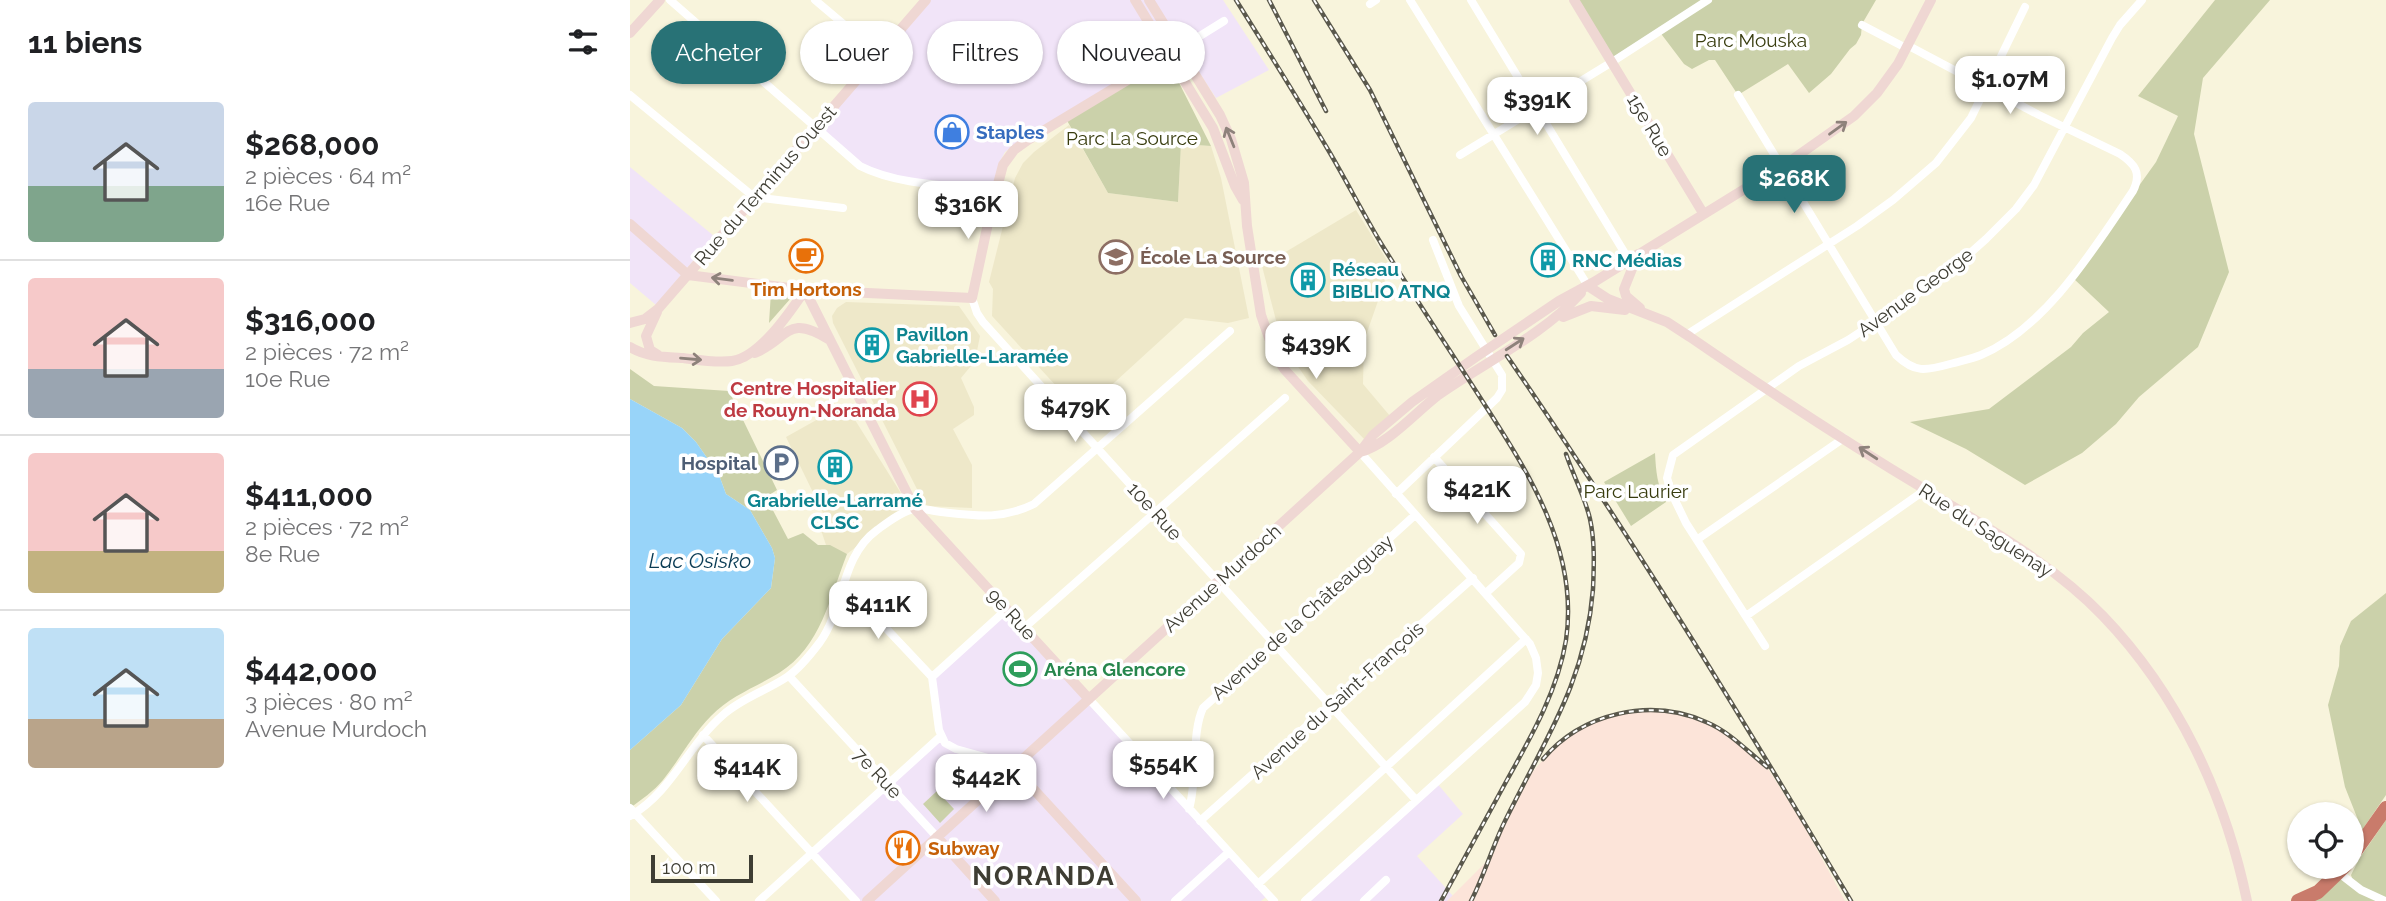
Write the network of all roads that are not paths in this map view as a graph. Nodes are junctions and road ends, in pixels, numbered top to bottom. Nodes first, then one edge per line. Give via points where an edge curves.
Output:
1 (660, 0) edge
2 (670, 0) edge
3 (815, 0) edge
4 (926, 0) edge
5 (1135, 0) edge
6 (1149, 0) edge
7 (1410, 0) edge
8 (1471, 0) edge
9 (1574, 0) edge
10 (1708, 0) edge
11 (1931, 0) edge
12 (2142, 0) edge
13 (2025, 7) dead end
14 (840, 21) edge
15 (908, 21) edge
16 (1151, 21) edge
17 (1159, 21) edge
18 (1224, 21) dead end
19 (1862, 24) dead end
20 (630, 33) edge
21 (1205, 33) edge
22 (1906, 47) junction
23 (1612, 62) junction
24 (852, 84) edge
25 (1121, 84) edge
26 (1190, 84) edge
27 (1987, 88) junction
28 (630, 95) edge
29 (1738, 95) dead end
30 (1536, 108) junction
31 (814, 127) junction
32 (2066, 128) junction
33 (1493, 134) junction
34 (1460, 155) dead end
35 (1781, 166) junction
36 (996, 190) junction
37 (754, 197) junction
38 (843, 208) dead end
39 (1703, 213) junction
40 (630, 224) edge
41 (1433, 240) dead end
42 (1828, 243) junction
43 (1634, 257) junction
44 (688, 275) junction
45 (1588, 286) junction
46 (805, 290) junction
47 (972, 298) junction
48 (659, 309) junction
49 (1651, 316) junction
50 (1877, 321) junction
51 (630, 323) edge
52 (1542, 327) junction
53 (1230, 331) dead end
54 (1686, 335) junction
55 (830, 340) junction
56 (630, 347) edge
57 (749, 355) junction
58 (660, 356) junction
59 (1767, 388) junction
60 (1284, 398) dead end
61 (1844, 438) junction
62 (1098, 448) junction
63 (1360, 452) junction
64 (1434, 457) junction
65 (1925, 490) junction
66 (1396, 494) junction
67 (915, 509) junction
68 (1156, 512) junction
69 (1415, 515) junction
70 (1698, 540) junction
71 (1473, 578) junction
72 (1220, 581) junction
73 (843, 585) junction
74 (1486, 593) junction
75 (1007, 609) junction
76 (1746, 615) junction
77 (1024, 628) junction
78 (1526, 639) junction
79 (1274, 642) junction
80 (1765, 646) dead end
81 (789, 676) junction
82 (932, 677) junction
83 (1089, 699) junction
84 (1331, 705) junction
85 (703, 735) junction
86 (941, 736) junction
87 (1386, 767) junction
88 (1014, 768) junction
89 (663, 771) dead end
90 (672, 779) junction
91 (888, 784) junction
92 (1416, 800) junction
93 (1189, 808) junction
94 (2386, 808) edge
95 (632, 812) edge
96 (1200, 821) junction
97 (937, 837) junction
98 (2364, 839) edge
99 (1229, 852) junction
100 (812, 853) junction
101 (2331, 879) edge
102 (2351, 879) edge
103 (1386, 880) dead end
104 (1258, 884) junction
105 (2305, 900) edge
106 (716, 901) edge
107 (760, 901) edge
108 (856, 901) edge
109 (867, 901) edge
110 (995, 901) edge
111 (1136, 901) edge
112 (1175, 901) edge
113 (1274, 901) edge
114 (1306, 901) edge
115 (1364, 901) edge
116 (2247, 901) edge
117 (2385, 901) edge

1 - 20 street
2 - 31 street
3 - 14 street
4 - 15 street, Rue du Terminus Ouest
5 - 16 street
6 - 17 street
7 - 33 street
8 - 30 street
9 - 23 street, 15e Rue
10 - 23 street
11 - 22 street, Avenue Murdoch
12 - 32 street, Avenue George via 2120,24
13 - 27 street
18 - 21 street
19 - 22 street
22 - 27 street
35 -> 22 street, Avenue Murdoch via 1866,105
23 - 30 street
23 - 39 street, 15e Rue
24 - 31 street, Rue du Terminus Ouest
25 - 36 street via 1014,149 1003,165
26 - 63 street via 1245,203 1261,315 1275,355
27 - 32 street
27 - 42 street via 1971,118 1936,163 1893,200
28 - 37 street
29 - 35 street
30 - 33 street
30 - 43 street
31 - 36 street via 876,174
31 - 37 street, Rue du Terminus Ouest
32 - 50 street, Avenue George via 2034,185 2004,222 1949,272
32 - 50 street via 2120,154 2138,171 2137,184 2085,263 2013,337 1981,355 1921,370 1896,355
33 - 34 street
33 - 45 street
35 - 39 street, Avenue Murdoch
35 - 42 street
36 - 47 street
37 - 38 street
37 - 44 street, Rue du Terminus Ouest
39 - 43 street, Avenue Murdoch
40 - 44 street
41 - 64 street via 1459,306 1503,380 1500,395
42 - 50 street
42 - 54 street
43 - 45 street, Avenue Murdoch
43 - 49 street via 1626,296
46 -> 44 street
44 - 48 street, Rue du Terminus Ouest
45 - 49 street, Rue du Saguenay
45 - 52 street, Avenue Murdoch
45 - 63 street, Avenue Murdoch via 1424,393 1373,435
46 - 47 street
46 - 55 street, 9e Rue
46 - 57 street
47 - 62 street, 10e Rue via 983,321
48 - 51 street
48 - 58 street via 646,336 650,349
49 - 52 street via 1591,306
49 - 54 street, Rue du Saguenay
50 - 59 street, Avenue George
63 -> 52 street, Avenue Murdoch via 1372,449 1440,394
53 - 62 street
54 - 59 street, Rue du Saguenay
55 - 57 street via 794,328 768,348
55 - 67 street, 9e Rue
56 - 58 street
58 -> 57 street via 722,362
59 - 61 street, Rue du Saguenay
59 - 70 street, Avenue George via 1673,455 1668,485
60 - 68 street
65 -> 61 street, Rue du Saguenay
61 - 70 street
62 - 67 street via 1034,504 1012,514
62 - 68 street, 10e Rue
63 - 66 street
63 - 72 street, Avenue Murdoch
64 - 66 street
64 - 74 street via 1521,554 1519,564
65 - 76 street
65 - 116 street, Rue du Saguenay via 2066,582 2124,640 2172,705 2205,769 2227,825
66 - 69 street
67 - 73 street via 866,540
67 - 75 street, 9e Rue
68 - 72 street, 10e Rue
68 - 77 street
69 - 71 street
69 - 79 street, Avenue de la Châteauguay
70 - 76 street
71 - 74 street
71 - 84 street, Avenue du Saint-François
72 - 79 street, 10e Rue
72 - 83 street, Avenue Murdoch
73 - 81 street via 822,639
73 - 82 street
74 - 78 street
75 - 77 street, 9e Rue
75 - 82 street
76 - 80 street
77 - 83 street, 9e Rue
78 - 87 street
78 - 92 street via 1536,659 1536,685 1525,702
79 - 84 street, 10e Rue
79 - 93 street, Avenue de la Châteauguay via 1203,708
81 - 85 street via 740,702
81 - 91 street, 7e Rue
82 - 86 street
83 - 88 street, Avenue Murdoch
83 - 93 street, 9e Rue
84 - 87 street, 10e Rue
84 - 96 street, Avenue du Saint-François
85 - 90 street
85 - 100 street
86 - 88 street via 952,747
86 - 91 street
87 - 92 street, 10e Rue
87 - 104 street
88 - 97 street, Avenue Murdoch
88 - 111 street
89 - 90 street
90 - 95 street
91 - 97 street, 7e Rue
91 - 100 street
92 - 114 street
93 - 96 street, 9e Rue
94 - 98 highway
95 - 106 street
96 - 99 street, 9e Rue
97 - 109 street, Avenue Murdoch
97 - 110 street, 7e Rue
99 - 104 street, 9e Rue
99 - 112 street
100 - 107 street
100 - 108 street
101 - 105 highway
102 - 117 street via 2361,890
103 - 115 street
104 - 113 street, 9e Rue

